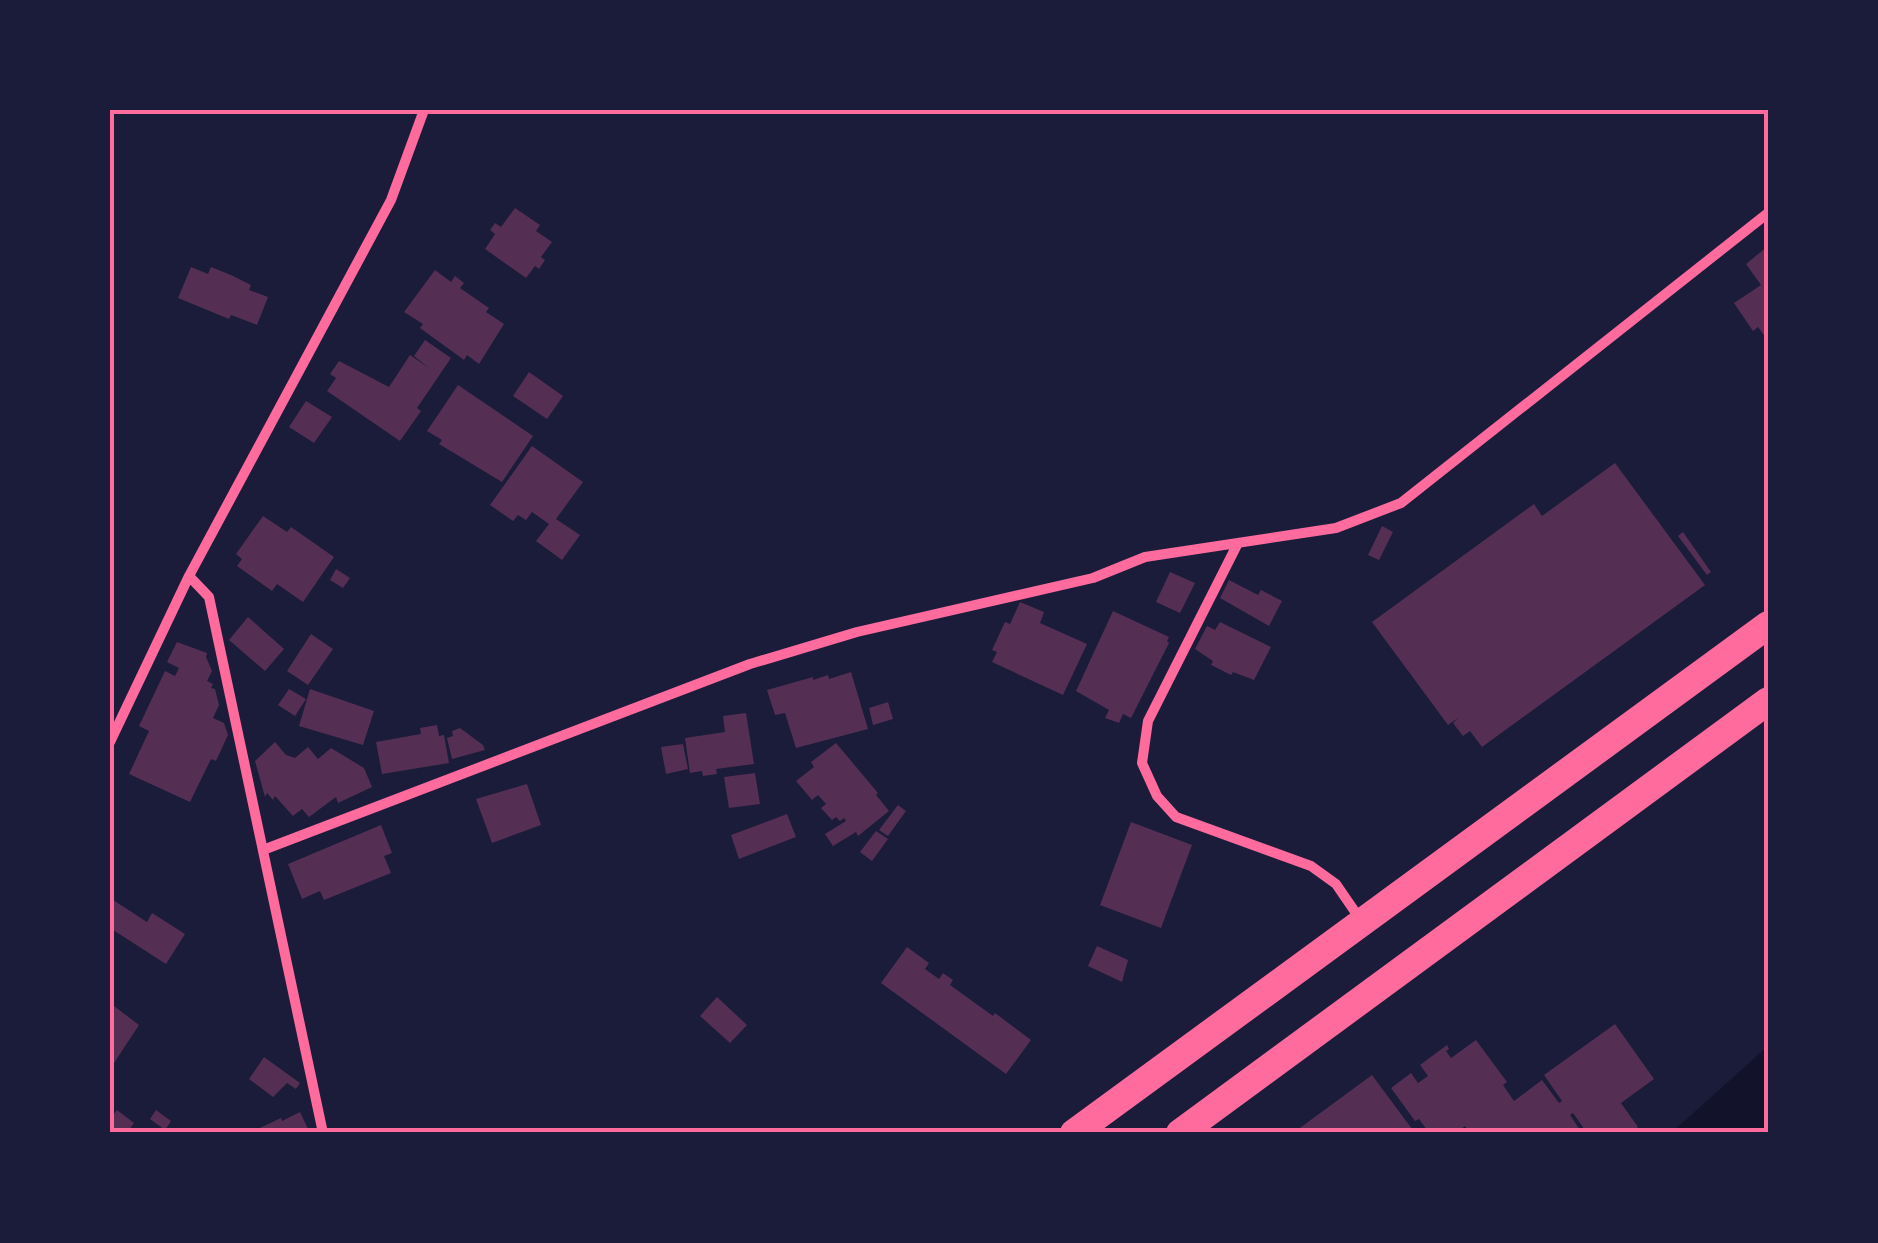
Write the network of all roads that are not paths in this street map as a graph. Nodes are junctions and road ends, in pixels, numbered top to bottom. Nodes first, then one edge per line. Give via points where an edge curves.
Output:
1 (424, 110) edge
2 (1768, 212) edge
3 (1238, 542) junction
4 (189, 576) junction
5 (1768, 625) edge
6 (1768, 701) edge
7 (110, 742) edge
8 (263, 850) junction
9 (1363, 922) junction
10 (323, 1133) edge
11 (1074, 1133) edge
12 (1180, 1133) edge

1 - 4 street via 392,200
2 - 3 street via 1401,503 1336,528
3 - 8 street via 1145,557 1093,578 857,632 750,664
3 - 9 street via 1148,721 1142,763 1176,817 1312,866 1336,884
4 - 7 street
4 - 8 street via 209,597
5 - 9 highway
6 - 12 highway
8 - 10 street
9 - 11 highway

